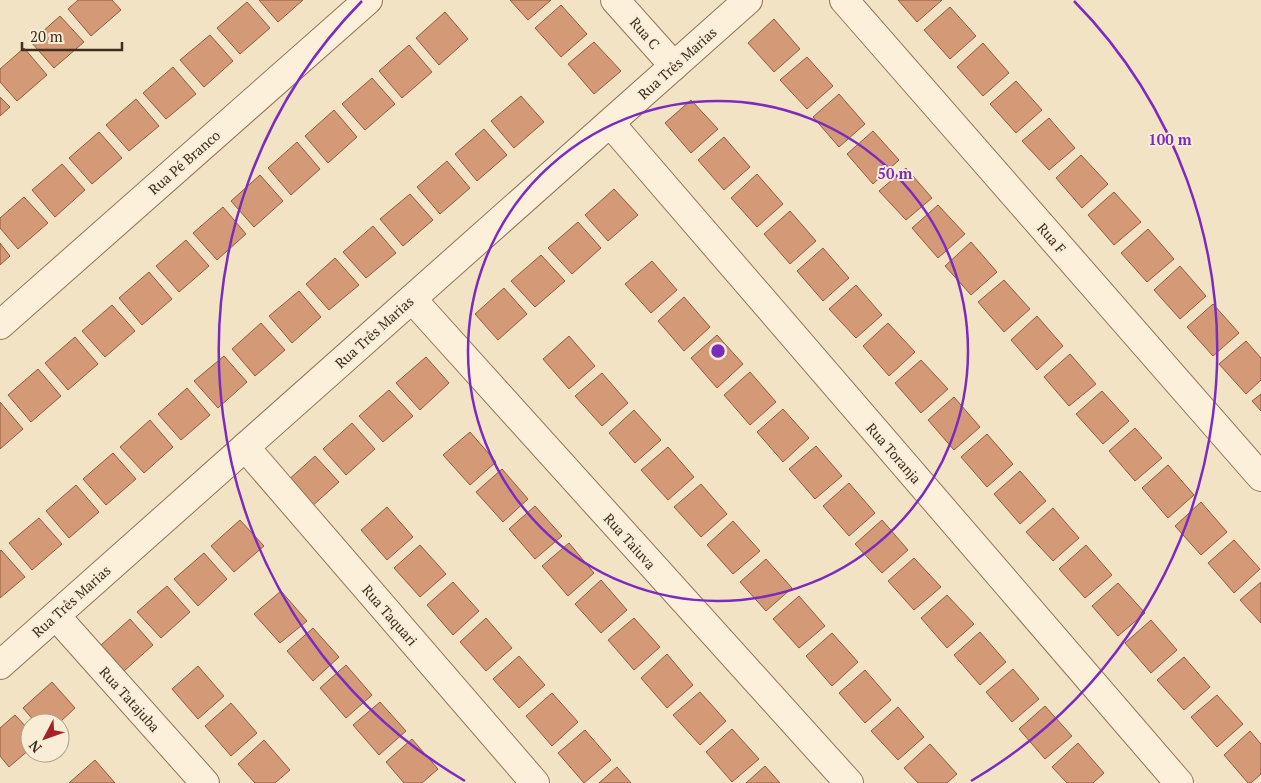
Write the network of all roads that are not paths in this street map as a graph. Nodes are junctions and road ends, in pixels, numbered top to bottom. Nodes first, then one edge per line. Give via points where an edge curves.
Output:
1 (368, 0) edge
2 (616, 0) edge
3 (748, 0) edge
4 (844, 0) edge
5 (674, 66) junction
6 (610, 123) junction
7 (412, 299) junction
8 (0, 325) edge
9 (245, 447) junction
10 (1261, 477) edge
11 (56, 616) junction
12 (0, 665) edge
13 (205, 783) edge
14 (535, 783) edge
15 (849, 783) edge
16 (1179, 783) edge

1 - 8 street, Rua Pé Branco
2 - 5 street, Rua C
3 - 5 street, Rua Três Marias
4 - 10 street, Rua F
5 - 6 street, Rua Três Marias
6 - 7 street, Rua Três Marias
6 - 16 street, Rua Toranja
7 - 9 street, Rua Três Marias
7 - 15 street, Rua Taiuva
9 - 11 street, Rua Três Marias
9 - 14 street, Rua Taquari
11 - 12 street, Rua Três Marias
11 - 13 street, Rua Tatajuba

